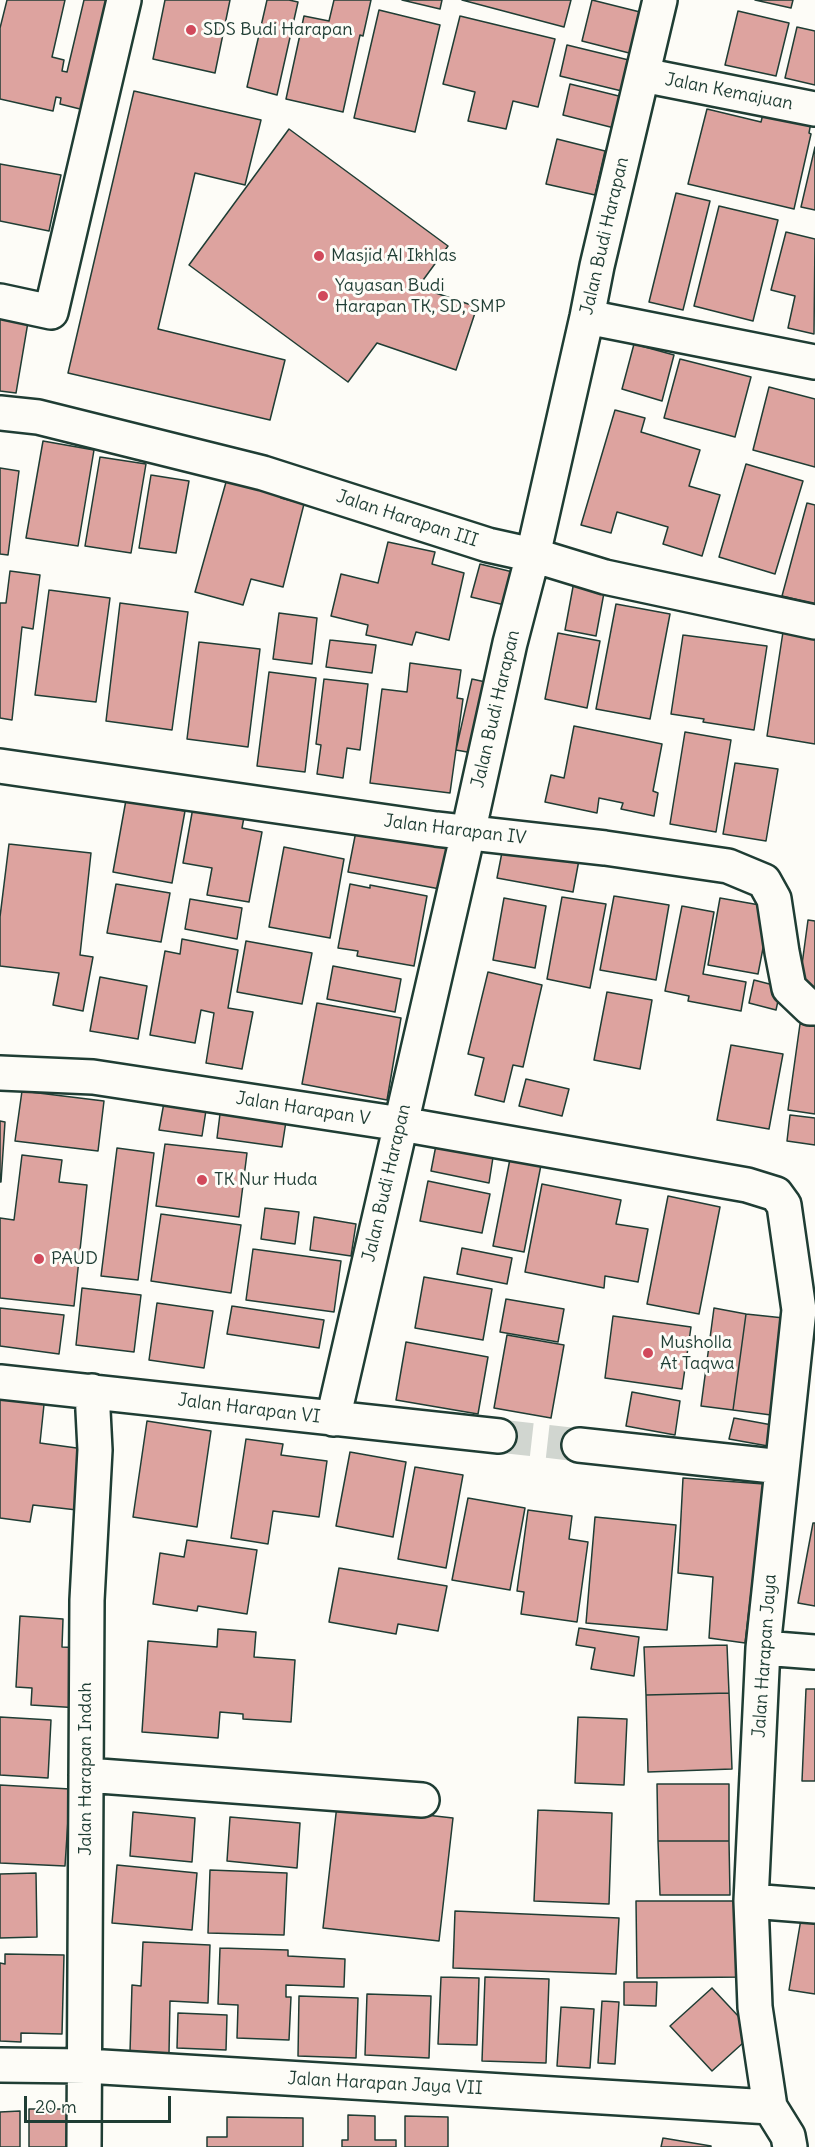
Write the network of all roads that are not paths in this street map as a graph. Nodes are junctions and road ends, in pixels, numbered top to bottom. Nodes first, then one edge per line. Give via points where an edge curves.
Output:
1 (124, 0) edge
2 (660, 0) edge
3 (643, 75) junction
4 (815, 109) edge
5 (0, 301) edge
6 (587, 317) junction
7 (815, 363) edge
8 (0, 413) edge
9 (533, 555) junction
10 (815, 622) edge
11 (0, 766) edge
12 (468, 833) junction
13 (815, 1008) edge
14 (0, 1072) edge
15 (401, 1124) junction
16 (747, 1185) joint
17 (807, 1311) edge
18 (0, 1382) edge
19 (92, 1391) junction
20 (333, 1419) junction
21 (499, 1437) tunnel mouth
22 (579, 1445) tunnel mouth
23 (782, 1467) junction
24 (763, 1648) junction
25 (815, 1652) edge
26 (86, 1776) junction
27 (422, 1800) dead end
28 (752, 1901) junction
29 (815, 1906) edge
30 (0, 2064) edge
31 (86, 2067) junction
32 (770, 2107) junction
33 (84, 2147) edge
34 (790, 2147) edge

1 - 5 street via 51,312
2 - 3 street, Jalan Budi Harapan
3 - 4 street, Jalan Kemajuan
3 - 6 street, Jalan Budi Harapan
6 - 7 street
6 - 9 street, Jalan Budi Harapan
8 - 9 street, Jalan Harapan III via 38,417 263,473 488,545
9 - 10 street, Jalan Harapan III via 605,577
9 - 12 street, Jalan Budi Harapan
11 - 12 street, Jalan Harapan IV
12 - 13 street, Jalan Harapan IV via 728,866 764,881 774,899 789,988 810,1008
12 - 15 street, Jalan Budi Harapan
14 - 15 street, Jalan Harapan V via 93,1077
15 - 16 street, Jalan Harapan V
15 - 20 street, Jalan Budi Harapan
16 - 17 street, Jalan Harapan Jaya via 776,1194 784,1205
17 - 23 street, Jalan Harapan Jaya
18 - 19 street, Jalan Harapan VI
19 - 20 street, Jalan Harapan VI
19 - 26 street, Jalan Harapan Indah via 95,1450 87,1600
20 - 21 street, Jalan Harapan VI
22 - 23 street
23 - 24 street, Jalan Harapan Jaya
24 - 25 street
24 - 28 street, Jalan Harapan Jaya
26 - 27 street
26 - 31 street, Jalan Harapan Indah
28 - 29 street
28 - 32 street, Jalan Harapan Jaya via 755,2007
30 - 31 street, Jalan Harapan Jaya VII
31 - 32 street, Jalan Harapan Jaya VII
31 - 33 street, Jalan Harapan Indah
32 - 34 street, Jalan Harapan Jaya via 788,2136

